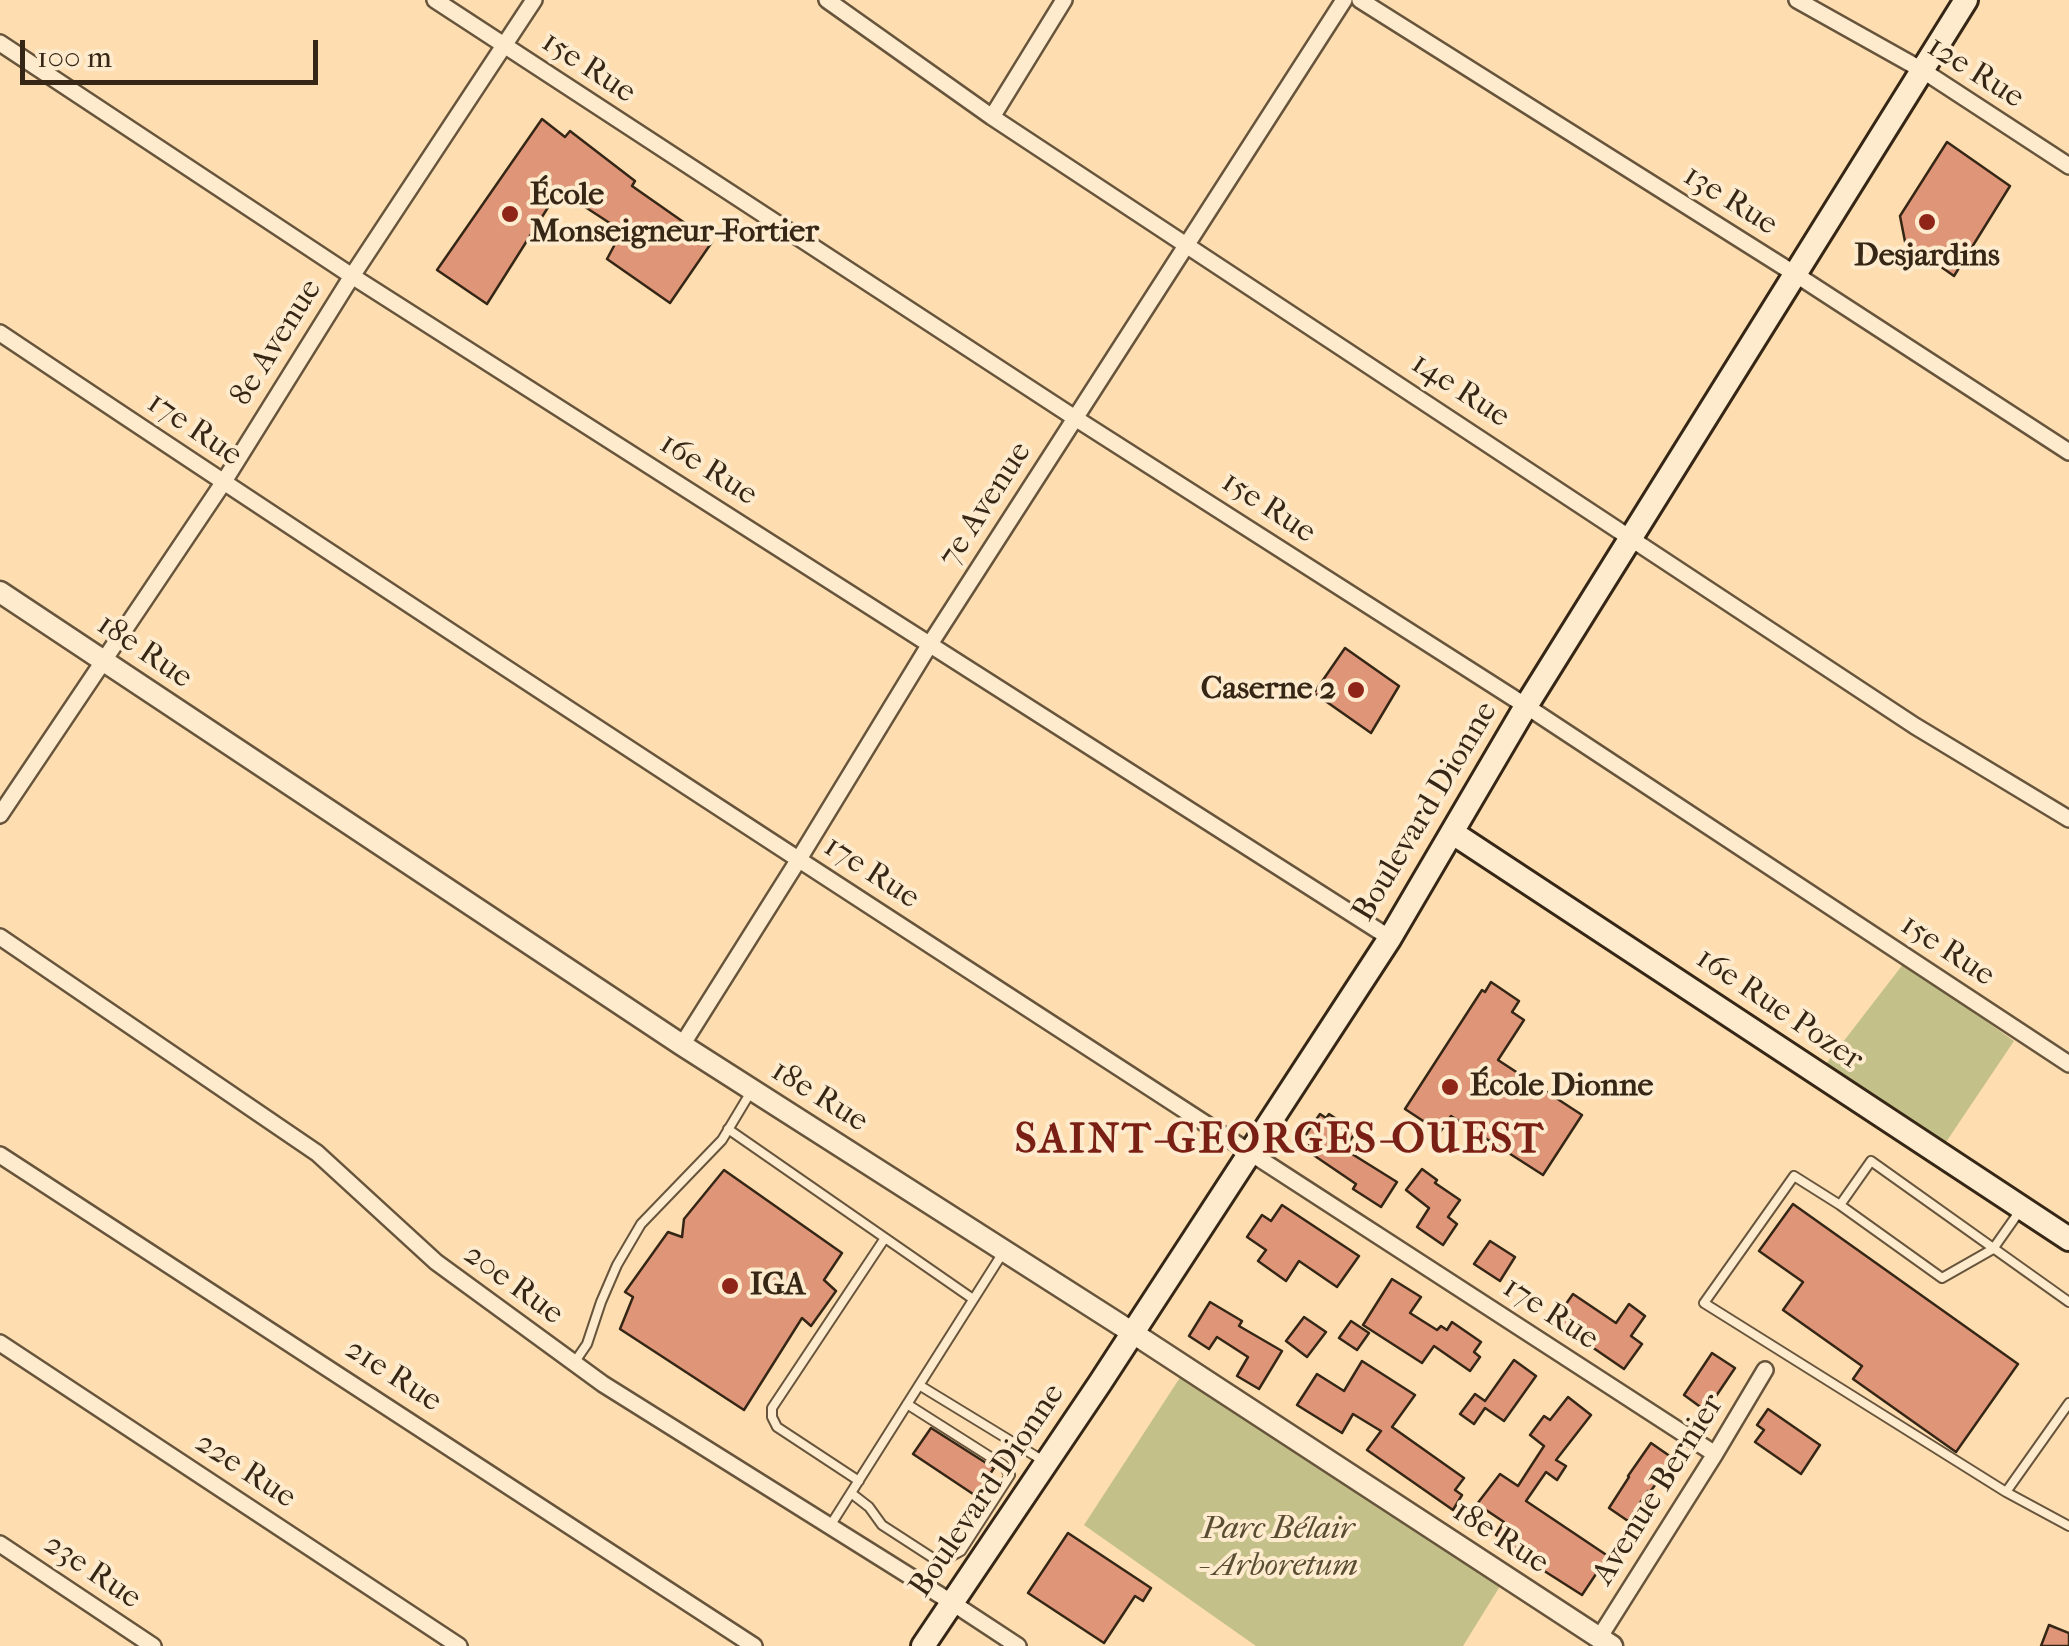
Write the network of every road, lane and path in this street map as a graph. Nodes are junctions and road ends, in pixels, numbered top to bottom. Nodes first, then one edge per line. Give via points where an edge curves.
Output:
1 (436, 0) edge
2 (534, 0) edge
3 (827, 0) edge
4 (1064, 0) edge
5 (1344, 0) edge
6 (1360, 0) edge
7 (1797, 0) edge
8 (1966, 0) edge
9 (0, 43) edge
10 (504, 46) junction
11 (1922, 70) junction
12 (992, 116) junction
13 (2069, 166) edge
14 (1187, 244) junction
15 (1795, 274) junction
16 (352, 276) junction
17 (0, 333) edge
18 (1074, 418) junction
19 (2069, 452) edge
20 (223, 483) junction
21 (1633, 538) junction
22 (0, 592) edge
23 (930, 644) junction
24 (103, 662) junction
25 (1526, 706) junction
26 (0, 814) edge
27 (2069, 819) edge
28 (1453, 833) junction
29 (800, 859) junction
30 (0, 936) edge
31 (1390, 938) junction
32 (682, 1045) junction
33 (2069, 1064) edge
34 (752, 1090) junction
35 (728, 1130) junction
36 (1250, 1152) junction
37 (0, 1154) edge
38 (1840, 1205) junction
39 (2022, 1209) junction
40 (884, 1238) junction
41 (2069, 1240) edge
42 (1993, 1249) junction
43 (1004, 1250) junction
44 (974, 1299) junction
45 (2069, 1302) edge
46 (1133, 1332) junction
47 (0, 1343) edge
48 (574, 1363) junction
49 (1765, 1370) dead end
50 (919, 1385) junction
51 (2069, 1403) edge
52 (907, 1404) junction
53 (1715, 1454) junction
54 (1046, 1463) junction
55 (859, 1481) junction
56 (2006, 1492) junction
57 (851, 1493) junction
58 (830, 1526) junction
59 (2069, 1526) edge
60 (0, 1544) edge
61 (951, 1602) junction
62 (1605, 1642) edge
63 (154, 1646) edge
64 (459, 1646) edge
65 (754, 1646) edge
66 (923, 1646) edge
67 (1018, 1646) edge

1 - 10 street, 15e Rue
2 - 10 street, 8e Avenue
3 - 12 street, 14e Rue
4 - 12 street
5 - 14 street, 7e Avenue
6 - 15 street, 13e Rue
7 - 11 street, 12e Rue
8 - 11 main road, Boulevard Dionne
9 - 16 street, 16e Rue
10 - 16 street, 8e Avenue
10 - 18 street, 15e Rue
11 - 13 street, 12e Rue
11 - 15 main road, Boulevard Dionne
12 - 14 street, 14e Rue
14 - 18 street, 7e Avenue
14 - 21 street, 14e Rue
15 - 19 street, 13e Rue
15 - 21 main road, Boulevard Dionne
16 - 20 street, 8e Avenue
16 - 23 street, 16e Rue
17 - 20 street, 17e Rue
18 - 23 street, 7e Avenue
18 - 25 street, 15e Rue
20 - 24 street, 8e Avenue
20 - 29 street, 17e Rue
21 - 25 main road, Boulevard Dionne
21 - 27 street, 14e Rue via 1915,726
22 - 24 street, 18e Rue
23 - 29 street, 7e Avenue
23 - 31 street, 16e Rue
24 - 26 street, 8e Avenue
24 - 32 street, 18e Rue
25 - 28 main road, Boulevard Dionne
25 - 33 street, 15e Rue
28 - 31 main road, Boulevard Dionne
28 - 39 main road, 16e Rue Pozer
29 - 32 street, 7e Avenue
29 - 36 street, 17e Rue
30 - 48 street, 20e Rue via 317,1153 436,1262
31 - 36 main road, Boulevard Dionne
32 - 34 street, 18e Rue
34 - 35 lane
34 - 43 street, 18e Rue
35 - 40 lane
35 - 48 lane via 642,1224
36 - 46 main road, Boulevard Dionne
36 - 53 street, 17e Rue
37 - 65 street, 21e Rue
38 - 42 lane via 1942,1278
38 - 42 lane via 1870,1162
38 - 56 lane via 1794,1176 1704,1303
39 - 41 main road, 16e Rue Pozer
39 - 42 lane
40 - 44 lane
40 - 55 lane via 772,1408 776,1427
42 - 45 lane
43 - 44 lane
43 - 46 street, 18e Rue
44 - 50 lane
46 - 54 main road, Boulevard Dionne
46 - 62 street, 18e Rue
47 - 64 street, 22e Rue
48 - 58 street, 20e Rue
49 - 53 street, Avenue Bernier
50 - 52 lane
50 - 54 lane
51 - 56 lane
52 - 55 lane
52 - 57 lane via 1010,1474 961,1551 936,1560 882,1525
53 - 62 street, Avenue Bernier
54 - 61 main road, Boulevard Dionne
55 - 57 lane
56 - 59 lane
57 - 58 lane
58 - 61 street, 20e Rue
60 - 63 street, 23e Rue
61 - 66 main road, Boulevard Dionne
61 - 67 street, 20e Rue

